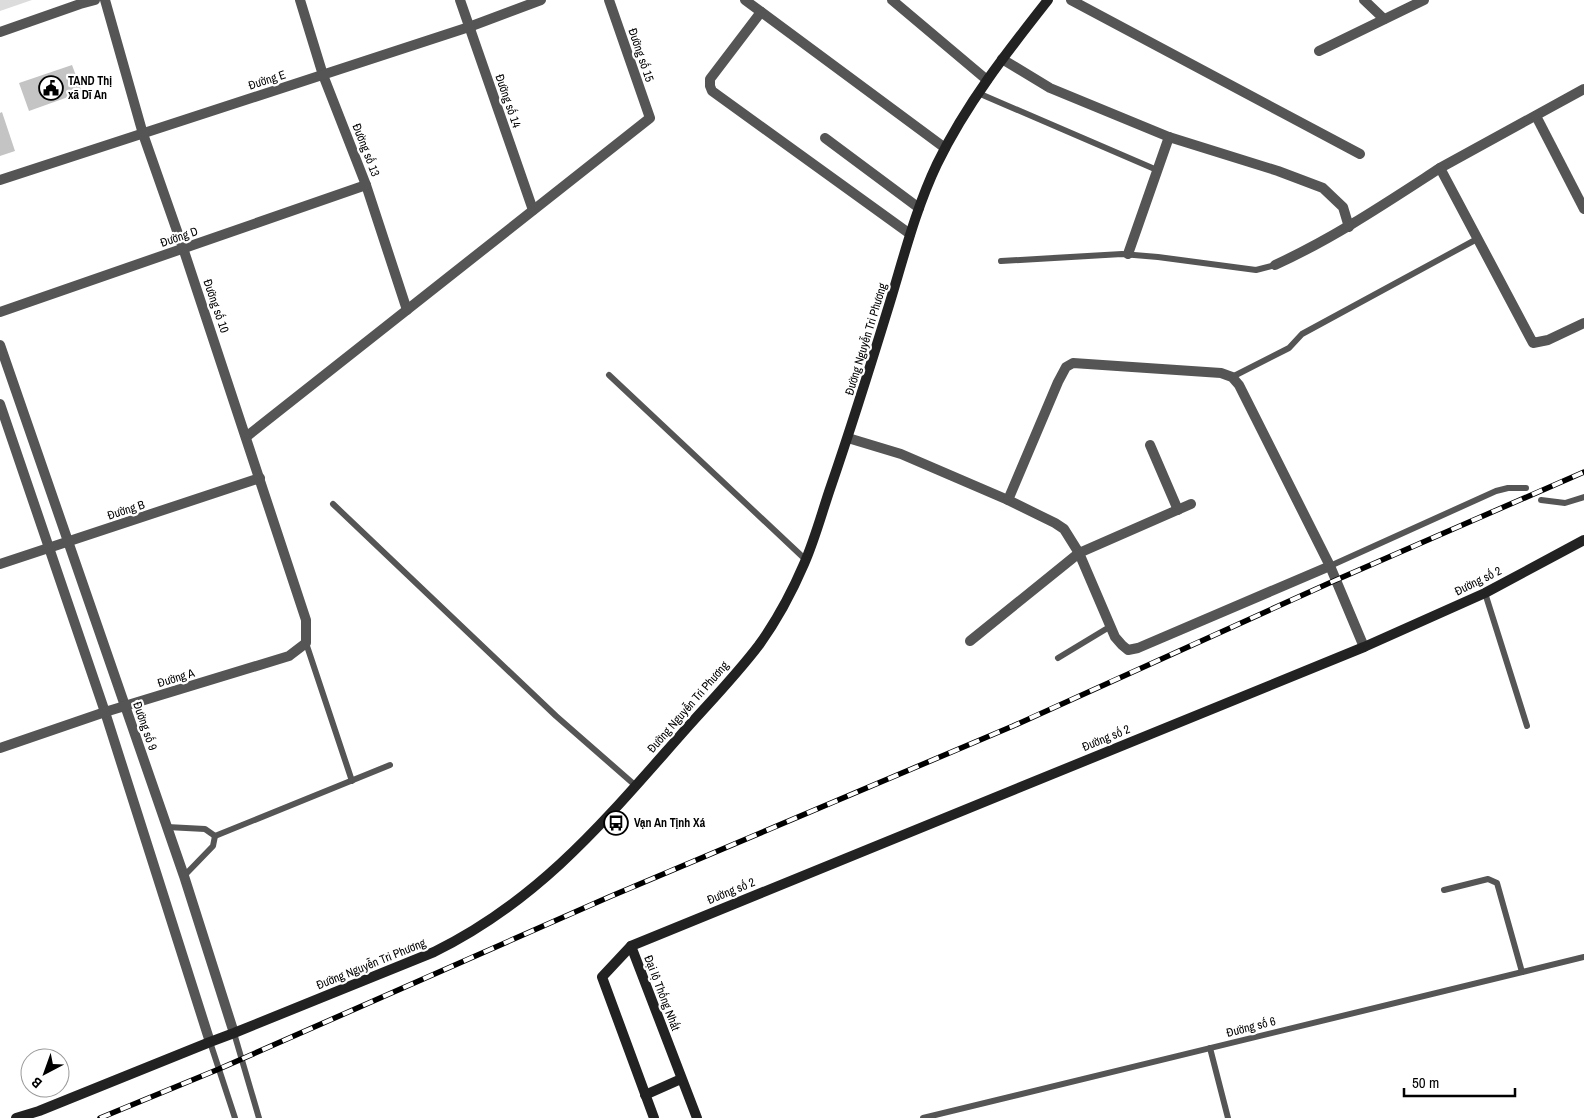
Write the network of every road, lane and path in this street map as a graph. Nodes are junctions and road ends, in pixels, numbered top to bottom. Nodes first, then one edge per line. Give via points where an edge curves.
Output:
1 (96, 0) edge
2 (105, 0) edge
3 (300, 0) edge
4 (460, 0) edge
5 (541, 0) edge
6 (609, 0) edge
7 (744, 0) edge
8 (892, 0) edge
9 (1048, 0) edge
10 (1071, 0) edge
11 (1364, 0) edge
12 (1424, 0) edge
13 (761, 12) junction
14 (1384, 19) junction
15 (468, 27) junction
16 (0, 32) edge
17 (1320, 51) dead end
18 (1002, 59) junction
19 (323, 75) junction
20 (987, 80) junction
21 (1584, 89) edge
22 (978, 93) junction
23 (1536, 116) junction
24 (143, 134) junction
25 (1169, 137) junction
26 (825, 138) dead end
27 (945, 148) junction
28 (1360, 154) dead end
29 (1440, 168) junction
30 (1157, 170) junction
31 (0, 180) edge
32 (366, 184) junction
33 (919, 208) junction
34 (1584, 209) edge
35 (533, 210) junction
36 (1349, 227) junction
37 (910, 234) junction
38 (1476, 239) junction
39 (183, 248) junction
40 (1128, 254) junction
41 (1001, 261) dead end
42 (1275, 265) joint
43 (407, 310) junction
44 (0, 312) edge
45 (1584, 323) edge
46 (0, 344) edge
47 (609, 375) dead end
48 (1232, 377) junction
49 (0, 404) edge
50 (246, 437) junction
51 (848, 438) junction
52 (1150, 446) dead end
53 (260, 478) junction
54 (1524, 490) dead end
55 (1546, 494) dead end
56 (1584, 498) edge
57 (1008, 500) junction
58 (1541, 500) dead end
59 (1558, 502) junction
60 (333, 504) dead end
61 (1191, 504) dead end
62 (1178, 510) junction
63 (1584, 540) edge
64 (68, 542) junction
65 (50, 548) junction
66 (1079, 553) junction
67 (806, 560) junction
68 (0, 564) edge
69 (1330, 566) junction
70 (1485, 592) junction
71 (1111, 626) junction
72 (970, 641) dead end
73 (306, 643) junction
74 (1364, 647) junction
75 (1058, 658) dead end
76 (125, 707) junction
77 (105, 712) junction
78 (1526, 726) dead end
79 (0, 748) edge
80 (390, 766) dead end
81 (352, 781) junction
82 (636, 786) junction
83 (167, 827) junction
84 (215, 836) junction
85 (184, 876) junction
86 (1444, 890) dead end
87 (631, 946) junction
88 (1584, 957) edge
89 (1522, 972) junction
90 (234, 1033) junction
91 (210, 1042) junction
92 (1210, 1048) junction
93 (681, 1078) junction
94 (646, 1094) junction
95 (16, 1118) edge
96 (235, 1118) edge
97 (259, 1118) edge
98 (654, 1118) edge
99 (696, 1118) edge
100 (923, 1118) edge
101 (1228, 1118) edge

1 - 16 street
2 - 24 street, Đường số 10
3 - 19 street, Đường số 13
4 - 15 street, Đường số 14
5 - 15 street, Đường E
6 - 35 street, Đường số 15 via 650,118
7 - 13 street
8 - 20 street
9 - 18 main road, Đường Nguyễn Tri Phương
10 - 28 street
11 - 14 street
12 - 14 street
13 - 27 street
13 - 37 street via 710,79 712,91
14 - 17 street
15 - 19 street, Đường E
15 - 35 street, Đường số 14
18 - 20 main road, Đường Nguyễn Tri Phương
18 - 25 street via 1050,88
19 - 24 street, Đường E
19 - 32 street, Đường số 13
20 - 22 main road, Đường Nguyễn Tri Phương
21 - 23 street
22 - 27 main road, Đường Nguyễn Tri Phương
22 - 30 lane
23 - 29 street
23 - 34 street
24 - 31 street, Đường E
24 - 39 street, Đường số 10
25 - 30 street
25 - 36 street via 1323,188 1343,207
26 - 33 street
27 - 33 main road, Đường Nguyễn Tri Phương
29 - 36 street
29 - 38 street
30 - 40 street
32 - 39 street, Đường D
32 - 43 street, Đường số 13
33 - 37 main road, Đường Nguyễn Tri Phương
35 - 43 street
36 - 42 street
37 - 51 main road, Đường Nguyễn Tri Phương
38 - 45 street via 1534,343
38 - 48 lane via 1302,334 1289,348
39 - 44 street, Đường D
39 - 50 street, Đường số 10
40 - 41 lane
40 - 42 lane via 1256,270
43 - 50 street
46 - 64 street, Đường số 9
47 - 67 lane
48 - 57 street via 1072,363 1058,382
48 - 69 street via 1239,385
49 - 65 street
50 - 53 street, Đường số 10
51 - 57 street via 901,454
51 - 67 main road, Đường Nguyễn Tri Phương
52 - 62 street
53 - 64 street, Đường B
53 - 73 street, Đường số 10 via 306,620
54 - 69 lane via 1508,488 1496,491
55 - 59 lane
56 - 59 lane
57 - 66 street via 1055,523 1064,530
58 - 59 lane
60 - 82 lane via 556,716
61 - 62 street
62 - 66 street
63 - 70 main road, Đường số 2
64 - 65 street, Đường B
64 - 76 street, Đường số 9
65 - 68 street, Đường B
65 - 77 street
66 - 71 street
66 - 72 street
67 - 82 main road, Đường Nguyễn Tri Phương via 783,608 757,647
69 - 71 street via 1138,648 1128,650 1115,637
69 - 74 street
70 - 74 main road, Đường số 2
70 - 78 lane
71 - 75 lane
73 - 76 street, Đường A via 290,656
73 - 81 lane
74 - 87 main road, Đường số 2
76 - 77 street, Đường A
76 - 83 street, Đường số 9
77 - 79 street, Đường A
77 - 91 street
80 - 81 lane
81 - 84 lane
82 - 90 main road, Đường Nguyễn Tri Phương via 558,866 515,903 477,929 434,952
83 - 84 lane via 205,829
83 - 85 street, Đường số 9
84 - 85 lane via 213,846
85 - 90 street, Đường số 9
86 - 89 lane via 1488,879 1497,883
87 - 93 main road, Đại lộ Thống Nhất
87 - 94 main road, Đại lộ Thống Nhất via 602,977
88 - 89 lane, Đường số 6
89 - 92 lane, Đường số 6
90 - 91 main road, Đường Nguyễn Tri Phương
90 - 97 lane, Đường số 9
91 - 95 main road, Đường Nguyễn Tri Phương
91 - 96 lane
92 - 100 lane, Đường số 6
92 - 101 lane
93 - 94 main road
93 - 99 main road, Đại lộ Thống Nhất
94 - 98 main road, Đại lộ Thống Nhất

